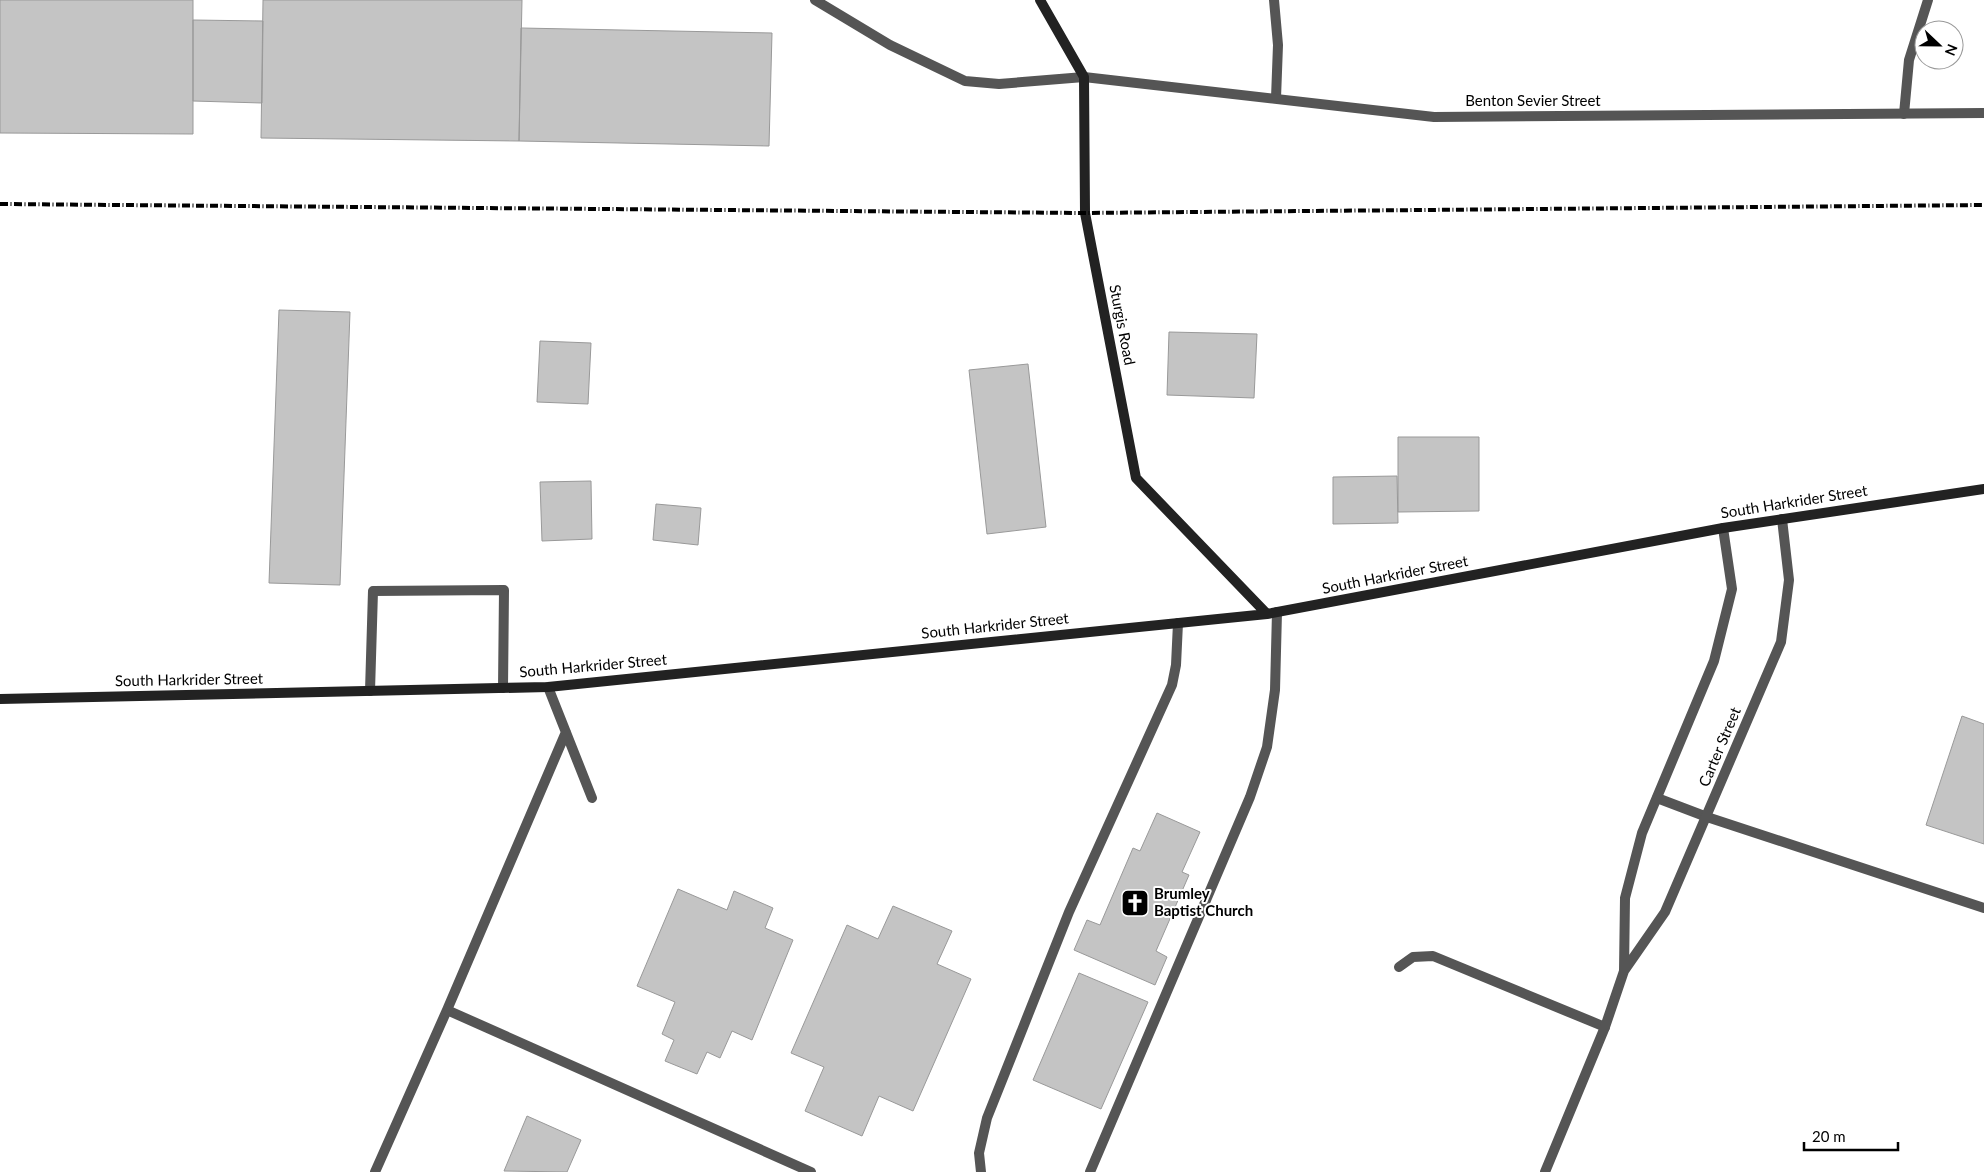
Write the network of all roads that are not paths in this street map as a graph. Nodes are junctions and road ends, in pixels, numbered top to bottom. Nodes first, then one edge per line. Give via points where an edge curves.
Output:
1 (815, 0) edge
2 (1040, 0) edge
3 (1274, 0) edge
4 (1928, 0) edge
5 (1084, 77) junction
6 (1276, 98) junction
7 (1984, 113) edge
8 (1904, 114) junction
9 (1984, 489) edge
10 (1782, 519) junction
11 (1723, 528) junction
12 (1272, 613) junction
13 (1178, 623) junction
14 (503, 688) junction
15 (548, 688) junction
16 (370, 691) junction
17 (0, 699) edge
18 (566, 732) junction
19 (592, 798) dead end
20 (1657, 798) junction
21 (1707, 817) junction
22 (1984, 908) edge
23 (1399, 967) dead end
24 (1624, 971) junction
25 (448, 1010) junction
26 (1605, 1028) junction
27 (375, 1172) edge
28 (811, 1172) edge
29 (981, 1172) edge
30 (1090, 1172) edge
31 (1545, 1172) edge

1 - 5 street, Benton Sevier Street via 890,46 966,81 999,84
2 - 5 main road, Sturgis Road
3 - 6 street via 1278,46
4 - 8 street via 1909,60
5 - 6 street, Benton Sevier Street
5 - 12 main road, Sturgis Road via 1085,213 1136,478
6 - 8 street, Benton Sevier Street via 1434,117
7 - 8 street, Benton Sevier Street
9 - 10 main road, South Harkrider Street
10 - 11 main road, South Harkrider Street
10 - 21 street, Carter Street via 1789,580 1781,642
11 - 12 main road, South Harkrider Street
11 - 20 street, Carter Street via 1732,590 1714,661
12 - 13 main road, South Harkrider Street
12 - 30 street via 1275,690 1268,747 1250,797
13 - 15 main road, South Harkrider Street
13 - 29 street via 1172,685 1070,912 987,1118 978,1153
14 - 15 main road, South Harkrider Street
14 - 16 main road, South Harkrider Street
14 - 16 street via 504,590 373,591
15 - 18 street
16 - 17 main road, South Harkrider Street
18 - 19 street
18 - 25 street
20 - 21 street
20 - 24 street, Carter Street via 1642,833 1625,898
21 - 22 street
21 - 24 street, Carter Street via 1666,912
23 - 26 street via 1413,957 1433,956
24 - 26 street, Carter Street
25 - 27 street
25 - 28 street
26 - 31 street, Carter Street

